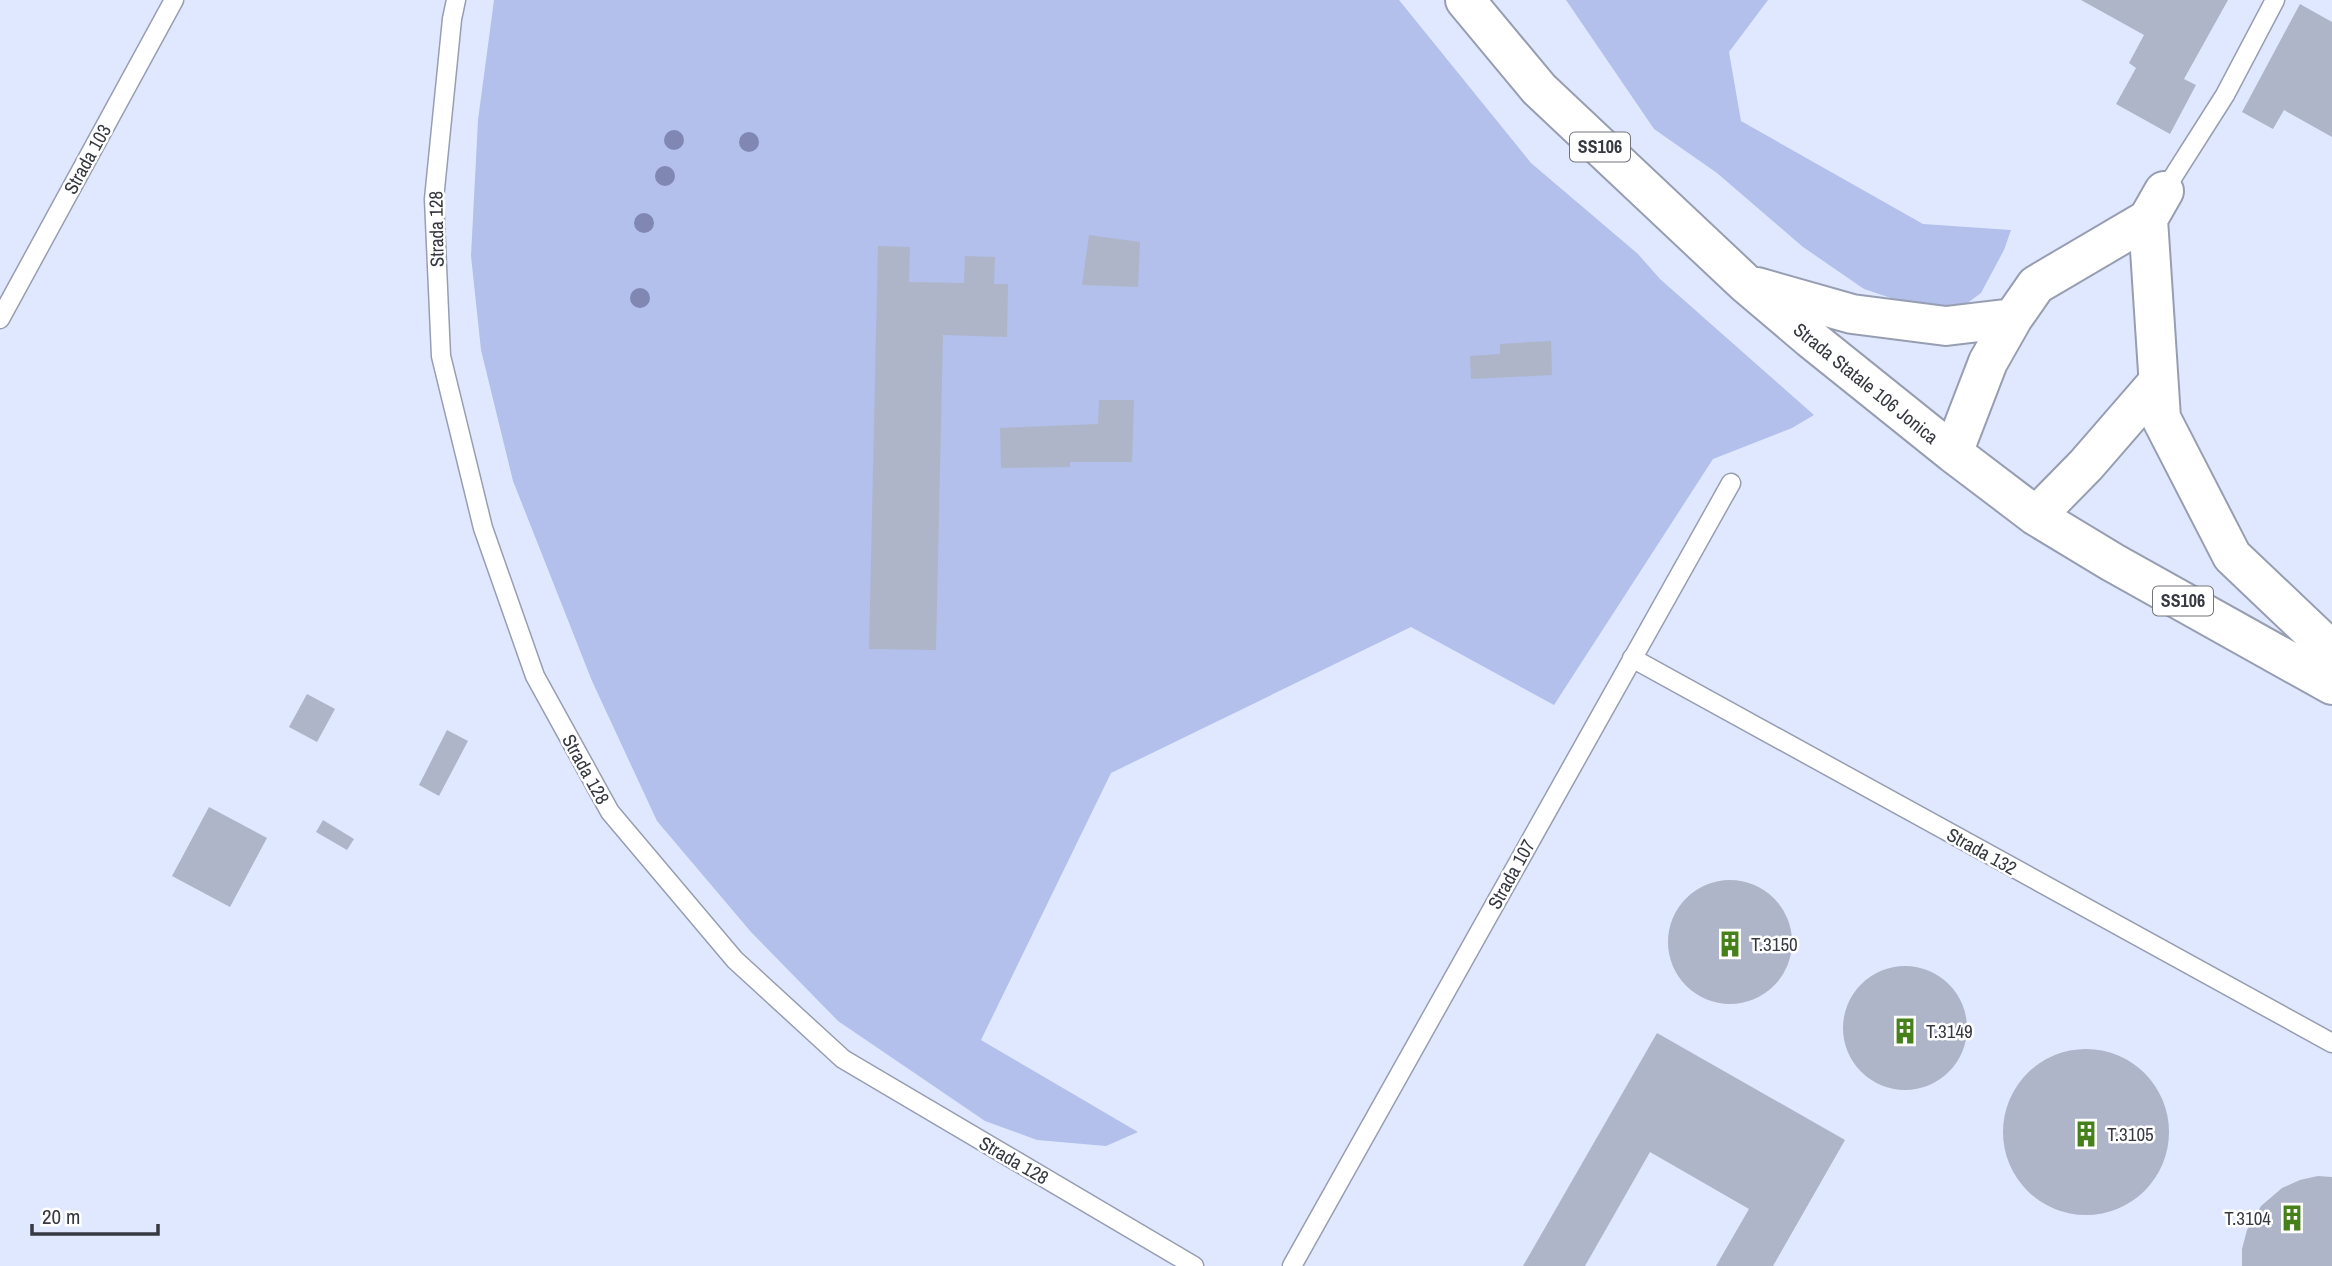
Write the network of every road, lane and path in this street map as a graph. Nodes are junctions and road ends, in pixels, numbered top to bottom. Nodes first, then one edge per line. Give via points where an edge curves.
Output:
1 (174, 0) edge
2 (456, 0) edge
3 (1465, 0) edge
4 (2275, 0) edge
5 (2156, 205) junction
6 (1745, 283) junction
7 (2013, 318) junction
8 (0, 319) edge
9 (2158, 382) junction
10 (1953, 453) junction
11 (1731, 483) dead end
12 (2036, 516) junction
13 (2332, 651) edge
14 (1632, 658) junction
15 (2332, 685) edge
16 (2332, 1044) edge
17 (1195, 1266) edge
18 (1292, 1266) edge

1 - 8 lane, Strada 103
2 - 17 lane, Strada 128 via 433,199 441,356 483,528 535,676 610,812 735,960 843,1059
3 - 6 main road, Strada Statale 106 Jonica / SS106 via 1539,89
4 - 5 lane via 2225,95
5 - 7 main road via 2036,285
5 - 9 main road
6 - 7 main road via 1866,316 1946,326
6 - 10 main road, Strada Statale 106 Jonica / SS106
7 - 10 main road via 1988,362
9 - 12 main road
9 - 13 main road via 2161,418 2232,556
10 - 12 main road, Strada Statale 106 Jonica / SS106
11 - 14 lane, Strada 107
12 - 15 main road, Strada Statale 106 Jonica / SS106
14 - 16 lane, Strada 132
14 - 18 lane, Strada 107

